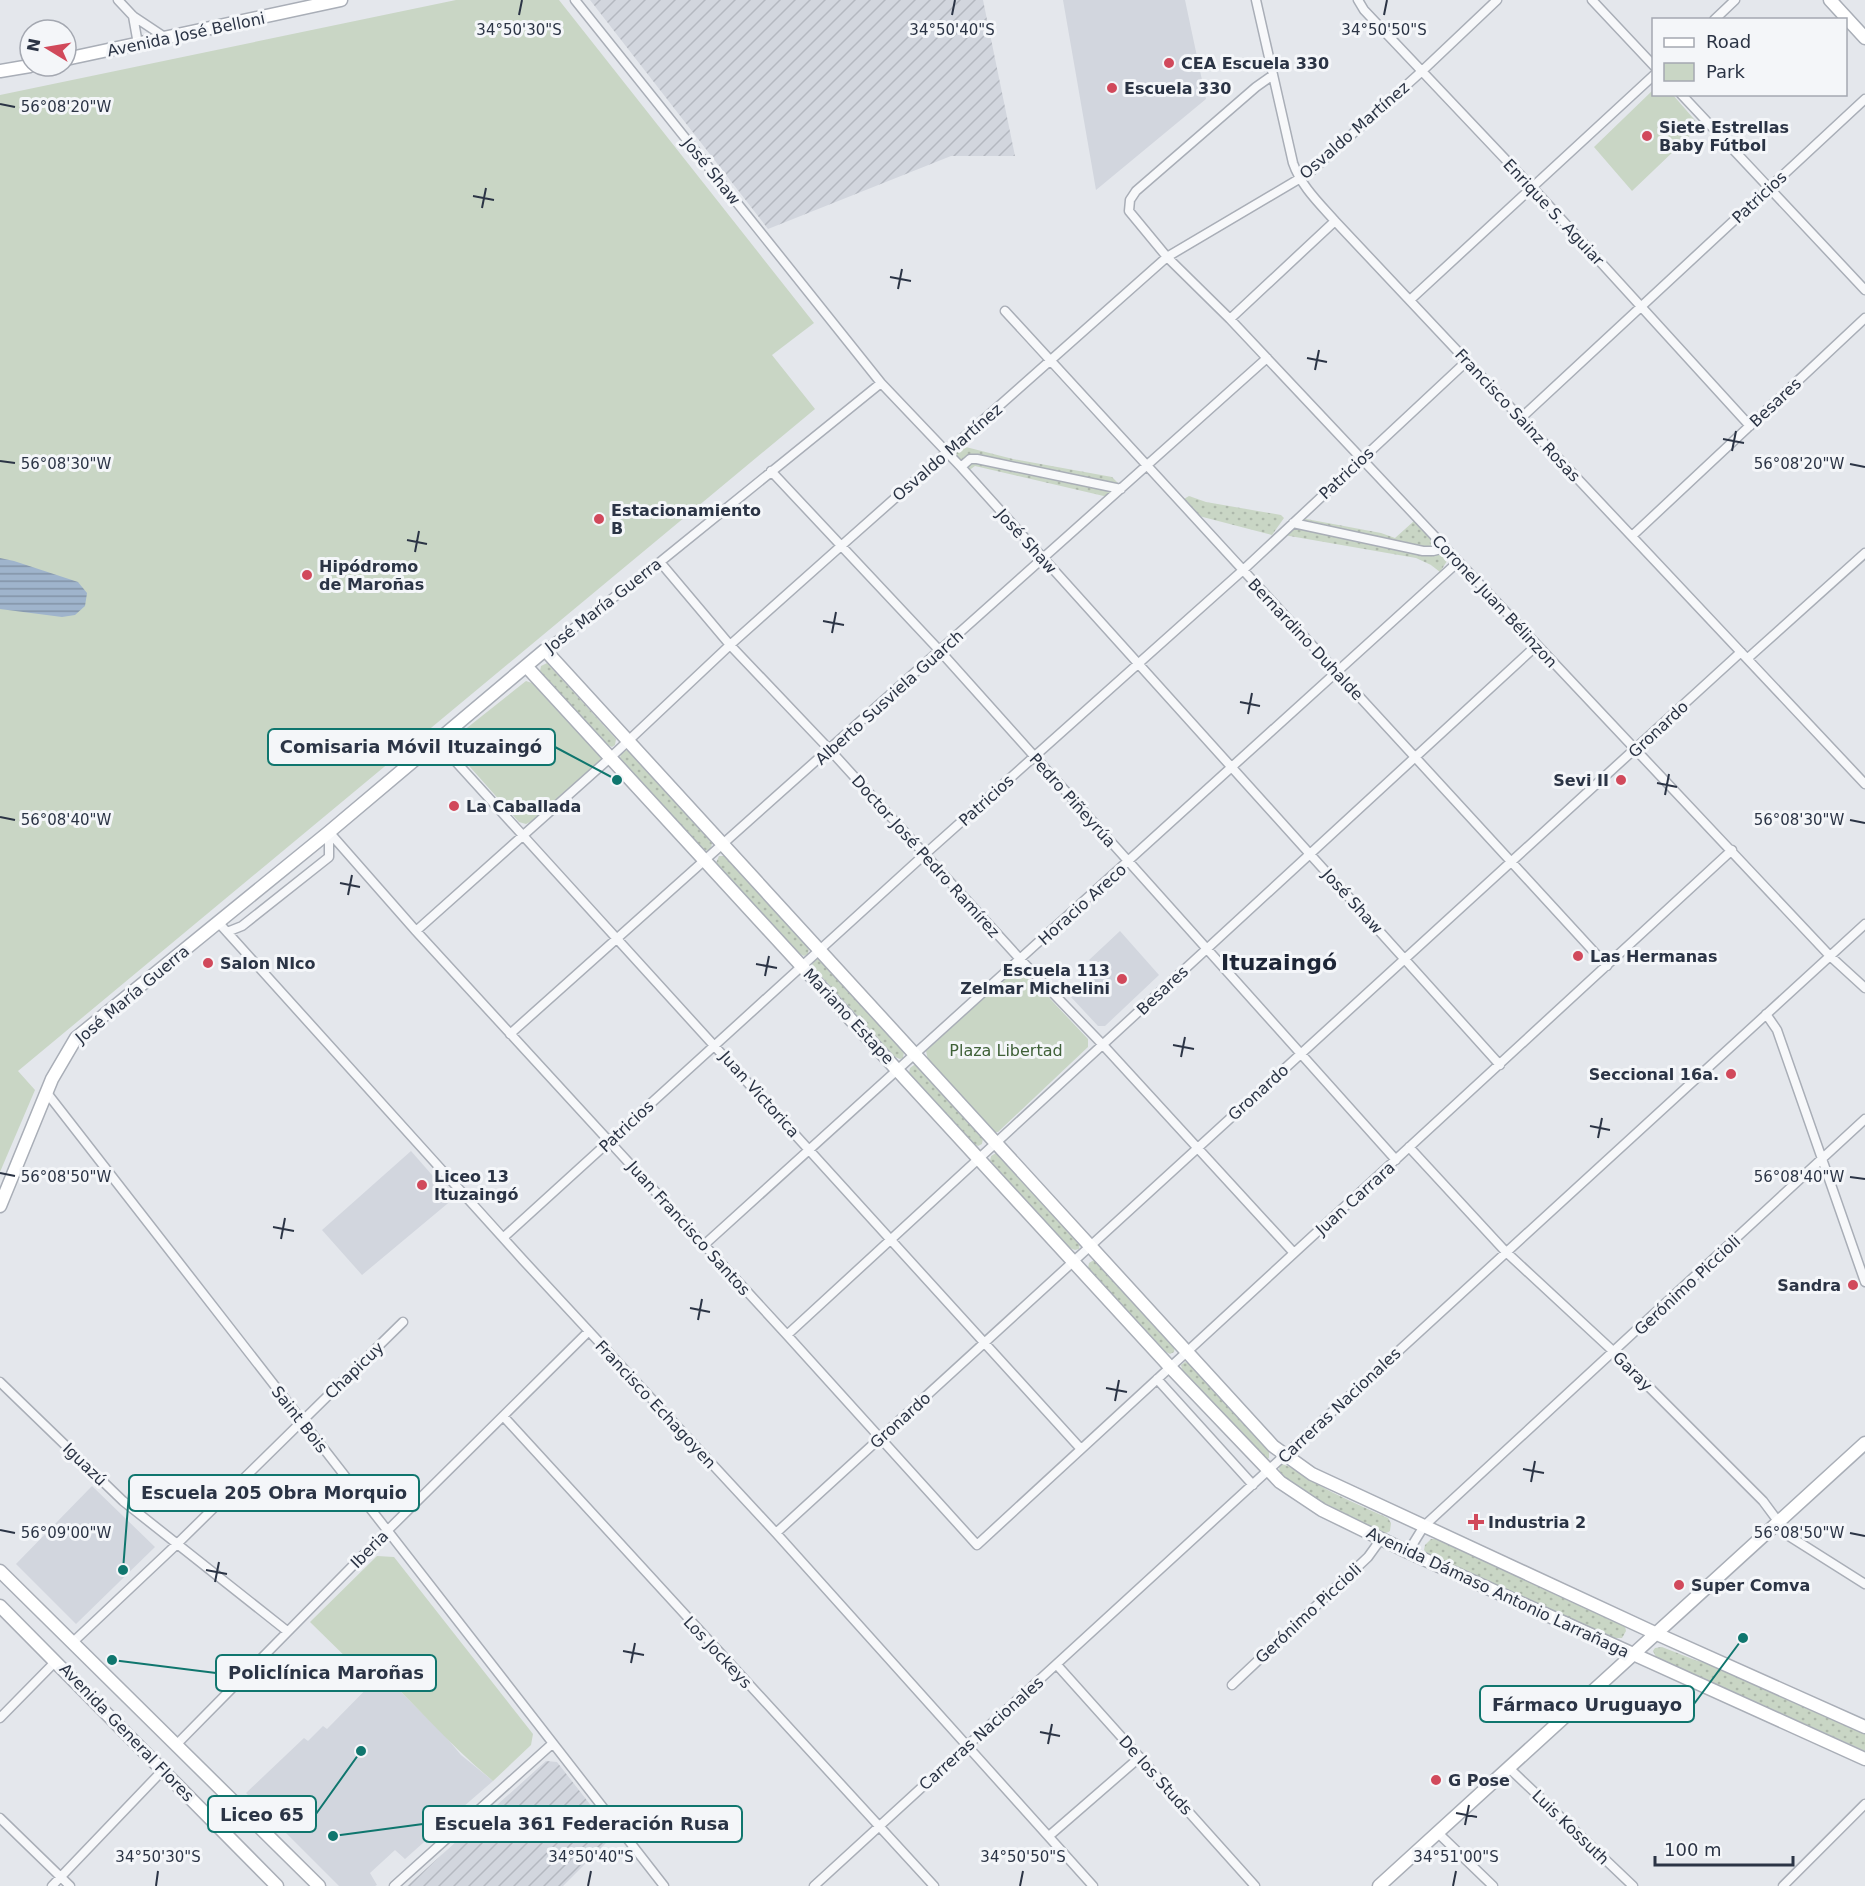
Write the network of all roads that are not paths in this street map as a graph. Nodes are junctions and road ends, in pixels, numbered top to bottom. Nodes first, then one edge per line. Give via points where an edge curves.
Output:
1 (118, 0) edge
2 (341, 0) edge
3 (575, 0) edge
4 (1256, 0) edge
5 (1358, 0) edge
6 (1497, 0) edge
7 (1592, 0) edge
8 (1735, 0) edge
9 (1830, 0) edge
10 (308, 4) edge
11 (133, 16) junction
12 (1716, 18) edge
13 (1847, 18) edge
14 (1847, 18) edge
15 (166, 38) junction
16 (1865, 38) edge
17 (138, 45) junction
18 (78, 56) edge
19 (1652, 65) edge
20 (18, 68) edge
21 (0, 71) edge
22 (1421, 72) junction
23 (1273, 75) junction
24 (1652, 76) edge
25 (1683, 96) edge
26 (1865, 99) edge
27 (1299, 178) junction
28 (1531, 187) junction
29 (1769, 188) junction
30 (1335, 221) junction
31 (1167, 257) junction
32 (1865, 290) edge
33 (1410, 300) junction
34 (1640, 306) junction
35 (1005, 311) dead end
36 (1865, 318) edge
37 (1230, 319) junction
38 (1267, 358) junction
39 (1050, 361) junction
40 (1467, 361) junction
41 (881, 382) junction
42 (1521, 418) junction
43 (1750, 426) junction
44 (947, 452) junction
45 (1361, 459) junction
46 (961, 467) junction
47 (1146, 467) junction
48 (771, 471) junction
49 (1121, 489) junction
50 (1293, 523) junction
51 (1632, 536) junction
52 (841, 546) junction
53 (1445, 548) junction
54 (1865, 553) edge
55 (1044, 559) junction
56 (660, 562) junction
57 (1458, 562) junction
58 (1242, 571) junction
59 (730, 645) junction
60 (1536, 646) junction
61 (545, 650) junction
62 (940, 651) junction
63 (1741, 652) junction
64 (1748, 658) junction
65 (1139, 664) junction
66 (526, 666) junction
67 (1336, 672) junction
68 (437, 741) junction
69 (628, 741) junction
70 (830, 750) junction
71 (1635, 750) junction
72 (1034, 756) junction
73 (611, 757) junction
74 (1415, 757) junction
75 (1233, 767) junction
76 (1865, 784) edge
77 (329, 832) junction
78 (523, 835) junction
79 (723, 844) junction
80 (1732, 850) junction
81 (1310, 854) junction
82 (924, 855) junction
83 (705, 860) junction
84 (1128, 862) junction
85 (1512, 862) junction
86 (218, 922) junction
87 (1865, 924) edge
88 (416, 931) junction
89 (227, 932) junction
90 (618, 938) junction
91 (1206, 949) junction
92 (819, 950) junction
93 (1830, 956) junction
94 (1020, 959) junction
95 (1405, 959) junction
96 (802, 965) junction
97 (1607, 966) junction
98 (1865, 988) edge
99 (1766, 1014) junction
100 (510, 1034) junction
101 (715, 1045) junction
102 (1103, 1045) junction
103 (916, 1054) junction
104 (1300, 1054) junction
105 (1500, 1065) junction
106 (898, 1069) junction
107 (47, 1093) junction
108 (1865, 1119) edge
109 (610, 1141) junction
110 (996, 1143) junction
111 (1409, 1147) junction
112 (1196, 1149) junction
113 (810, 1150) junction
114 (979, 1159) junction
115 (1396, 1160) junction
116 (1823, 1160) junction
117 (0, 1206) edge
118 (504, 1237) junction
119 (891, 1239) junction
120 (705, 1245) junction
121 (1091, 1246) junction
122 (1505, 1251) junction
123 (1294, 1253) junction
124 (1073, 1262) junction
125 (1865, 1282) edge
126 (403, 1322) dead end
127 (589, 1331) junction
128 (788, 1335) junction
129 (984, 1343) junction
130 (1187, 1351) junction
131 (1614, 1352) junction
132 (1170, 1367) junction
133 (1157, 1379) junction
134 (0, 1382) edge
135 (504, 1417) junction
136 (302, 1421) junction
137 (880, 1439) junction
138 (1865, 1443) edge
139 (1081, 1449) junction
140 (1285, 1455) junction
141 (1268, 1471) junction
142 (1253, 1485) junction
143 (1778, 1521) junction
144 (1424, 1526) junction
145 (387, 1531) junction
146 (776, 1533) junction
147 (1381, 1539) junction
148 (176, 1545) junction
149 (977, 1545) joint
150 (1408, 1552) junction
151 (0, 1571) edge
152 (1865, 1584) edge
153 (0, 1606) edge
154 (287, 1631) junction
155 (1658, 1634) junction
156 (72, 1643) junction
157 (1635, 1655) junction
158 (56, 1661) junction
159 (1057, 1665) junction
160 (1232, 1685) dead end
161 (0, 1718) edge
162 (1865, 1726) edge
163 (177, 1744) junction
164 (552, 1744) junction
165 (967, 1747) junction
166 (1140, 1756) junction
167 (1865, 1759) edge
168 (1509, 1768) junction
169 (163, 1770) junction
170 (1865, 1804) edge
171 (0, 1818) edge
172 (879, 1825) junction
173 (1438, 1833) junction
174 (1049, 1836) junction
175 (61, 1877) junction
176 (273, 1885) edge
177 (52, 1886) edge
178 (70, 1886) edge
179 (319, 1886) edge
180 (394, 1886) edge
181 (664, 1886) edge
182 (814, 1886) edge
183 (934, 1886) edge
184 (1094, 1886) edge
185 (1255, 1886) edge
186 (1379, 1886) edge
187 (1493, 1886) edge
188 (1633, 1886) edge
189 (1783, 1886) edge

1 - 11 street
2 - 10 street, Avenida José Belloni
3 - 41 street, José Shaw
4 - 23 street, Francisco Sainz Rosas
5 - 22 street, Enrique S. Aguiar
6 - 22 street, Osvaldo Martínez
7 - 19 street
8 - 12 street
9 - 13 street
10 - 15 street, Avenida José Belloni
11 - 15 street
11 - 17 street
14 - 16 street
15 - 17 street, Avenida José Belloni
17 - 18 street, Avenida José Belloni
20 - 21 street
22 - 27 street, Osvaldo Martínez
22 - 28 street, Enrique S. Aguiar
23 - 27 street, Francisco Sainz Rosas
23 - 31 street, Coronel Juan Bélinzon via 1130,200 1129,211
24 - 28 street
25 - 29 street
26 - 29 street, Patricios
27 - 30 street, Francisco Sainz Rosas
27 - 31 street, Osvaldo Martínez
28 - 33 street
28 - 34 street, Enrique S. Aguiar
29 - 32 street
29 - 34 street, Patricios
30 - 33 street, Francisco Sainz Rosas
30 - 37 street
31 - 37 street, Coronel Juan Bélinzon
31 - 39 street, Osvaldo Martínez
33 - 40 street, Francisco Sainz Rosas
34 - 42 street, Patricios
34 - 43 street, Enrique S. Aguiar
35 - 39 street, Bernardino Duhalde
36 - 43 street, Besares
37 - 38 street, Coronel Juan Bélinzon
38 - 45 street, Coronel Juan Bélinzon
38 - 47 street, Alberto Susviela Guarch
39 - 44 street, Osvaldo Martínez
39 - 47 street, Bernardino Duhalde
40 - 42 street, Francisco Sainz Rosas
40 - 45 street, Patricios
41 - 44 street, José Shaw
41 - 48 street, José María Guerra
42 - 51 street, Francisco Sainz Rosas
43 - 51 street, Besares
44 - 46 street, José Shaw
44 - 52 street, Osvaldo Martínez
45 - 50 street, Patricios
45 - 53 street, Coronel Juan Bélinzon
46 - 49 street via 970,459 977,459
46 - 55 street, José Shaw
47 - 49 street, Alberto Susviela Guarch
47 - 58 street, Bernardino Duhalde
48 - 52 street, Pedro Piñeyrúa
48 - 56 street, José María Guerra
49 - 55 street, Alberto Susviela Guarch
50 - 53 street via 1423,551
50 - 58 street, Patricios
51 - 63 street, Francisco Sainz Rosas
52 - 59 street, Osvaldo Martínez
52 - 62 street, Pedro Piñeyrúa
53 - 57 street, Coronel Juan Bélinzon
54 - 64 street
55 - 62 street, Alberto Susviela Guarch
55 - 65 street, José Shaw
56 - 59 street, Doctor José Pedro Ramírez
56 - 61 street, José María Guerra
57 - 60 street, Coronel Juan Bélinzon
57 - 67 street, Horacio Areco
58 - 65 street, Patricios
58 - 67 street, Bernardino Duhalde
59 - 69 street, Osvaldo Martínez
59 - 70 street, Doctor José Pedro Ramírez
60 - 71 street, Coronel Juan Bélinzon
60 - 74 street, Besares
61 - 66 street, José María Guerra
61 - 69 street, Mariano Estape
62 - 70 street, Alberto Susviela Guarch
62 - 72 street, Pedro Piñeyrúa
63 - 64 street, Francisco Sainz Rosas
63 - 71 street, Gronardo
64 - 76 street, Francisco Sainz Rosas
65 - 72 street, Patricios
65 - 75 street, José Shaw
66 - 68 street, José María Guerra
66 - 73 street, Mariano Estape
67 - 74 street, Bernardino Duhalde
67 - 75 street, Horacio Areco
68 - 77 street, José María Guerra
68 - 78 street, Juan Victorica
69 - 73 street, Osvaldo Martínez
69 - 79 street, Mariano Estape
70 - 79 street, Alberto Susviela Guarch
70 - 82 street, Doctor José Pedro Ramírez
71 - 80 street, Coronel Juan Bélinzon
71 - 85 street, Gronardo
72 - 82 street, Patricios
72 - 84 street, Pedro Piñeyrúa
73 - 78 street, Osvaldo Martínez
73 - 83 street, Mariano Estape
74 - 81 street, Besares
74 - 85 street, Bernardino Duhalde
75 - 81 street, José Shaw
75 - 84 street, Horacio Areco
77 - 86 street, José María Guerra
77 - 88 street, Juan Francisco Santos
77 - 89 street via 329,857 242,926
78 - 88 street, Osvaldo Martínez
78 - 90 street, Juan Victorica
79 - 83 street, Alberto Susviela Guarch
79 - 92 street, Mariano Estape
80 - 93 street, Coronel Juan Bélinzon
80 - 97 street, Juan Carrara
81 - 91 street, Besares
81 - 95 street, José Shaw
82 - 92 street, Patricios
82 - 94 street, Doctor José Pedro Ramírez
83 - 90 street, Alberto Susviela Guarch
83 - 96 street, Mariano Estape
84 - 91 street, Pedro Piñeyrúa
84 - 94 street, Horacio Areco
85 - 95 street, Gronardo
85 - 97 street, Bernardino Duhalde
86 - 89 street, Francisco Echagoyen
86 - 107 street, José María Guerra via 76,1038
87 - 93 street, Carreras Nacionales
88 - 100 street, Juan Francisco Santos
89 - 118 street, Francisco Echagoyen
90 - 100 street, Alberto Susviela Guarch
90 - 101 street, Juan Victorica
91 - 102 street, Besares
91 - 104 street, Pedro Piñeyrúa
92 - 96 street, Patricios
92 - 103 street, Mariano Estape
93 - 98 street, Coronel Juan Bélinzon
93 - 99 street, Carreras Nacionales
94 - 102 street, Doctor José Pedro Ramírez
94 - 103 street, Horacio Areco
95 - 104 street, Gronardo
95 - 105 street, José Shaw
96 - 101 street, Patricios
96 - 106 street, Mariano Estape
97 - 105 street, Juan Carrara
99 - 116 street via 1777,1030
99 - 122 street, Carreras Nacionales
100 - 109 street, Juan Francisco Santos
101 - 109 street, Patricios
101 - 113 street, Juan Victorica
102 - 110 street, Besares
102 - 112 street, Doctor José Pedro Ramírez
103 - 106 street, Horacio Areco
103 - 110 street, Mariano Estape
104 - 112 street, Gronardo
104 - 115 street, Pedro Piñeyrúa
105 - 111 street, Juan Carrara
106 - 113 street, Horacio Areco
106 - 114 street, Mariano Estape
107 - 117 street, José María Guerra
107 - 136 street, Saint Bois
108 - 116 street, Gerónimo Piccioli
109 - 118 street, Patricios
109 - 120 street, Juan Francisco Santos
110 - 114 street, Besares
110 - 121 street, Mariano Estape
111 - 115 street, Juan Carrara
111 - 122 street, Garay
112 - 121 street, Gronardo
112 - 123 street, Doctor José Pedro Ramírez
113 - 119 street, Juan Victorica
113 - 120 street, Horacio Areco
114 - 119 street, Besares
114 - 124 street, Mariano Estape
115 - 123 street, Juan Carrara
116 - 125 street
116 - 131 street, Gerónimo Piccioli
118 - 127 street, Francisco Echagoyen
119 - 128 street, Besares
119 - 129 street, Juan Victorica
120 - 128 street, Juan Francisco Santos
121 - 124 street, Gronardo
121 - 130 street, Mariano Estape
122 - 131 street, Garay
122 - 140 street, Carreras Nacionales
123 - 130 street, Juan Carrara
124 - 129 street, Gronardo
124 - 132 street, Mariano Estape
126 - 136 street, Chapicuy
127 - 135 street, Iberia
127 - 146 street, Francisco Echagoyen
128 - 137 street, Juan Francisco Santos
129 - 137 street, Gronardo
129 - 139 street, Juan Victorica
130 - 132 street, Juan Carrara
130 - 140 street, Avenida Dámaso Antonio Larrañaga
131 - 143 street, Garay
131 - 144 street, Gerónimo Piccioli
132 - 133 street, Juan Carrara
132 - 141 street, Avenida Dámaso Antonio Larrañaga
133 - 139 street, Juan Carrara
133 - 142 street
134 - 148 street, Iguazú via 123,1501
135 - 145 street, Iberia
135 - 172 street, Los Jockeys
136 - 145 street, Saint Bois
136 - 148 street, Chapicuy
137 - 146 street, Gronardo
137 - 149 street, Juan Francisco Santos
138 - 143 street
139 - 149 street, Juan Carrara
140 - 141 street, Carreras Nacionales
140 - 144 street, Avenida Dámaso Antonio Larrañaga via 1312,1474
141 - 142 street, Carreras Nacionales
141 - 147 street, Avenida Dámaso Antonio Larrañaga via 1313,1505
142 - 159 street, Carreras Nacionales
143 - 152 street, Garay via 1789,1536
143 - 155 street
144 - 150 street, Gerónimo Piccioli
144 - 155 street, Avenida Dámaso Antonio Larrañaga
145 - 154 street, Iberia
145 - 164 street, Saint Bois
146 - 165 street, Francisco Echagoyen
147 - 150 street, Avenida Dámaso Antonio Larrañaga
147 - 160 street, Gerónimo Piccioli via 1368,1557
148 - 154 street, Iguazú
148 - 156 street, Chapicuy
150 - 157 street, Avenida Dámaso Antonio Larrañaga
151 - 156 street, Avenida General Flores
153 - 158 street, Avenida General Flores
154 - 163 street, Iberia
155 - 157 street
155 - 162 street, Avenida Dámaso Antonio Larrañaga
156 - 163 street, Avenida General Flores
157 - 167 street, Avenida Dámaso Antonio Larrañaga
157 - 168 street
158 - 161 street
158 - 169 street, Avenida General Flores
159 - 165 street, Carreras Nacionales
159 - 166 street, De los Studs
163 - 179 street, Avenida General Flores
164 - 180 street
164 - 181 street, Saint Bois
165 - 172 street, Carreras Nacionales
165 - 174 street, Francisco Echagoyen
166 - 174 street
166 - 185 street, De los Studs
168 - 173 street
168 - 188 street, Luis Kossuth
169 - 175 street
169 - 176 street, Avenida General Flores
170 - 189 street
171 - 175 street
172 - 182 street, Carreras Nacionales
172 - 183 street, Los Jockeys
173 - 186 street
173 - 187 street
174 - 184 street, Francisco Echagoyen
175 - 177 street
175 - 178 street

